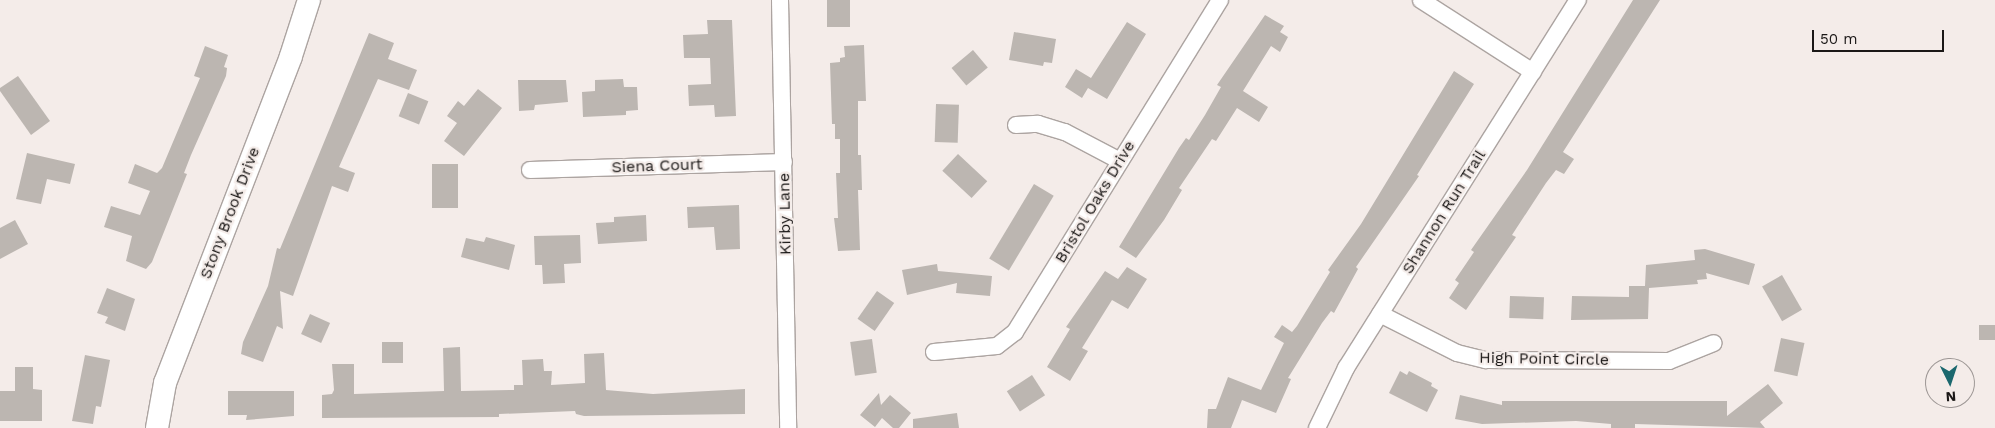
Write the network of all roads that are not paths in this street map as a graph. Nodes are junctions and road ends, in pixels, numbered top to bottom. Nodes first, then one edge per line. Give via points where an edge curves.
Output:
1 (309, 0) edge
2 (780, 0) edge
3 (1220, 0) edge
4 (1421, 0) edge
5 (1578, 0) edge
6 (1533, 72) junction
7 (1016, 125) dead end
8 (1120, 161) junction
9 (784, 162) junction
10 (530, 170) dead end
11 (1380, 314) junction
12 (1714, 343) dead end
13 (934, 352) dead end
14 (157, 428) edge
15 (788, 428) edge
16 (1317, 428) edge

1 - 14 street, Stony Brook Drive via 292,56 165,382
2 - 9 street, Kirby Lane
3 - 8 street, Bristol Oaks Drive
4 - 6 street
5 - 6 street, Shannon Run Trail
6 - 11 street, Shannon Run Trail
7 - 8 street via 1038,124 1065,132
8 - 13 street, Bristol Oaks Drive via 1015,332 997,346
9 - 10 street, Siena Court
9 - 15 street, Kirby Lane
11 - 12 street, High Point Circle via 1457,353 1486,360 1669,361
11 - 16 street, Shannon Run Trail via 1328,400

